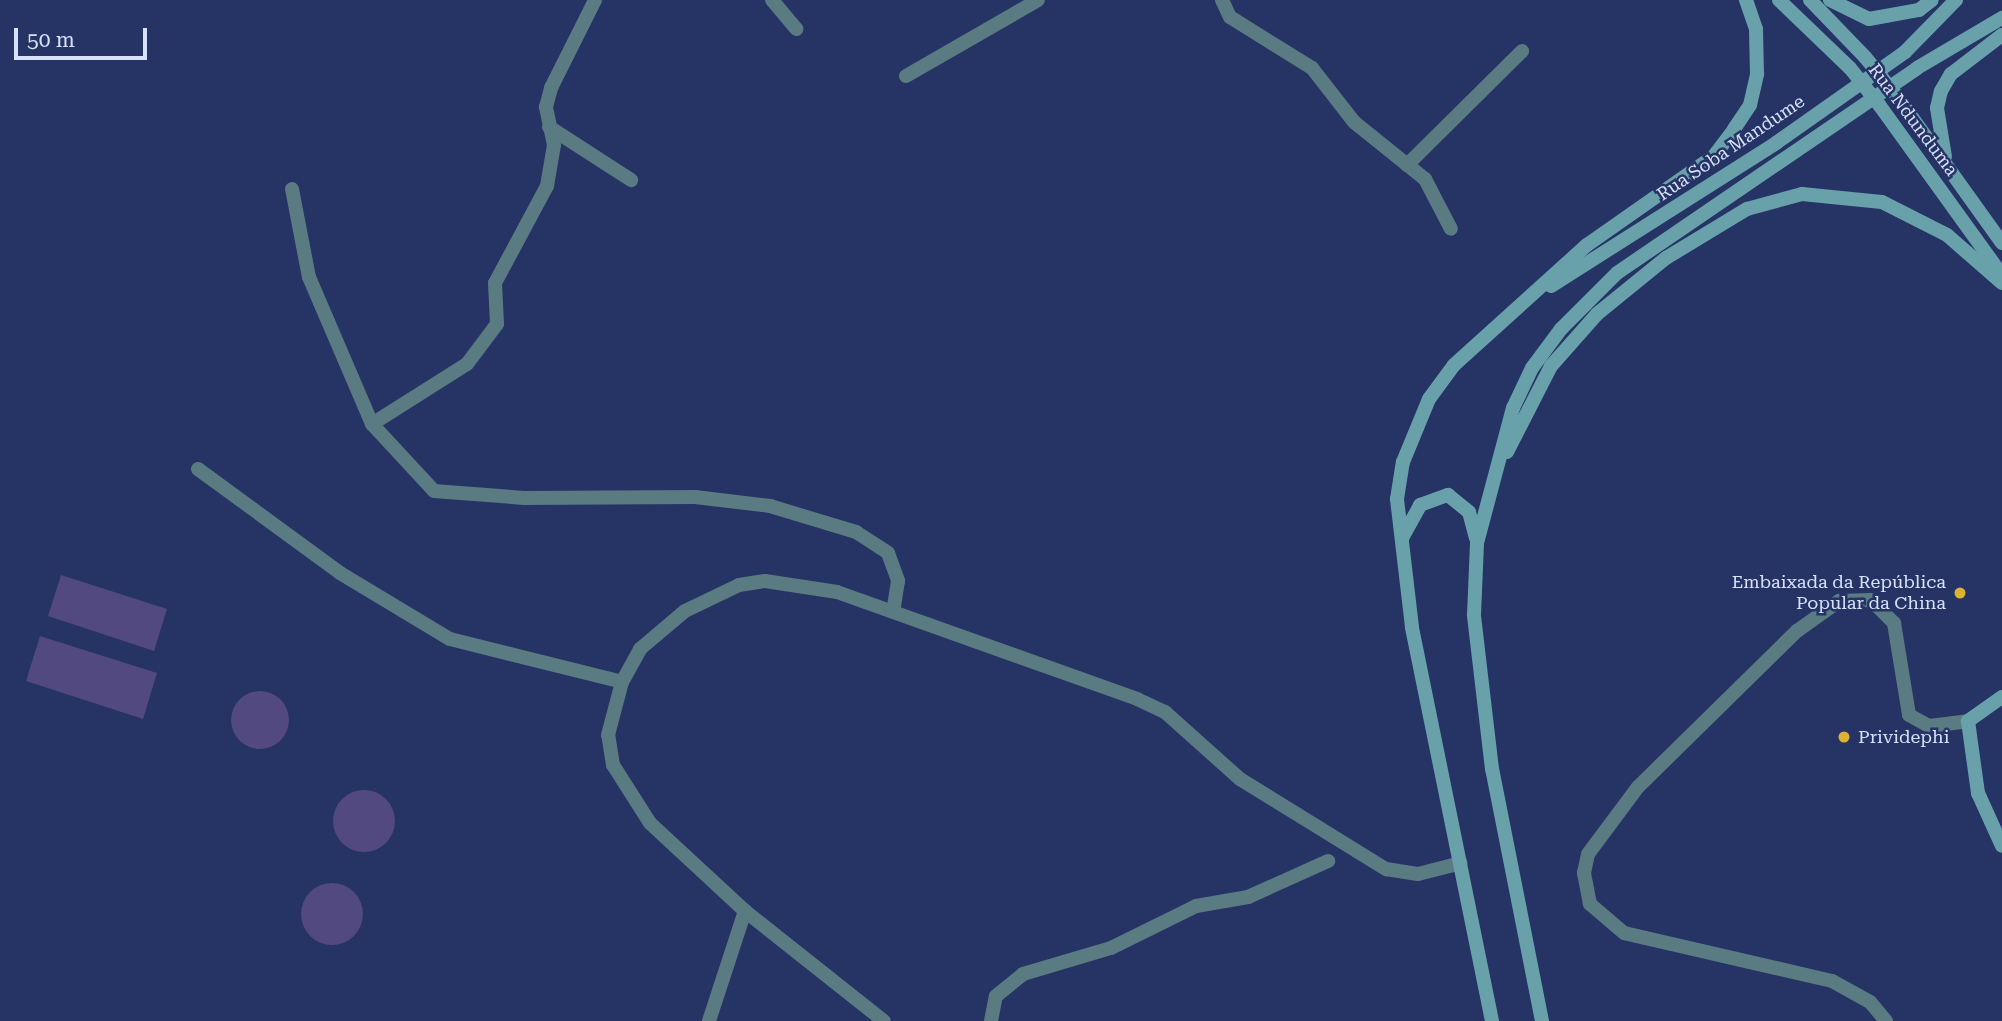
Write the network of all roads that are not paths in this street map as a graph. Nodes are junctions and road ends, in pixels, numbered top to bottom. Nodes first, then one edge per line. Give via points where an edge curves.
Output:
1 (595, 0) edge
2 (772, 0) edge
3 (1038, 0) edge
4 (1222, 0) edge
5 (1746, 0) edge
6 (1779, 0) edge
7 (1810, 0) edge
8 (1830, 0) edge
9 (1931, 0) edge
10 (1956, 0) edge
11 (2002, 18) edge
12 (796, 29) dead end
13 (2002, 35) edge
14 (1522, 51) dead end
15 (906, 76) dead end
16 (549, 127) junction
17 (1407, 165) junction
18 (1947, 165) junction
19 (631, 180) dead end
20 (292, 189) dead end
21 (1451, 229) dead end
22 (2002, 243) edge
23 (2002, 275) edge
24 (2002, 283) edge
25 (1514, 309) junction
26 (372, 424) junction
27 (198, 469) dead end
28 (1484, 513) junction
29 (1401, 542) junction
30 (1477, 543) junction
31 (893, 611) junction
32 (622, 682) junction
33 (2002, 697) edge
34 (1968, 721) junction
35 (2002, 846) edge
36 (1328, 861) dead end
37 (1461, 863) junction
38 (745, 911) junction
39 (709, 1021) edge
40 (884, 1021) edge
41 (991, 1021) edge
42 (1492, 1021) edge
43 (1542, 1021) edge
44 (1886, 1021) edge

1 - 16 street via 551,88 546,107
2 - 12 street
3 - 15 street
4 - 17 street via 1230,17 1312,68 1354,122
5 - 25 main road via 1756,29 1757,74 1750,106 1714,156 1587,244
6 - 23 main road, Rua Ndunduma, bridge via 1850,68
7 - 18 main road, Rua Ndunduma, bridge via 1865,57
8 - 9 main road via 1869,19 1919,10
10 - 25 main road, Rua Soba Mandume via 1905,52 1776,143
11 - 28 main road via 1917,68 1617,272 1589,298 1532,368 1504,431
13 - 18 main road via 1951,74 1941,91 1938,128
14 - 17 street
16 - 19 street
16 - 26 street via 554,145 547,186 495,283 500,307 486,343 467,364
17 - 21 street via 1435,193
18 - 22 main road, Rua Ndunduma
20 - 26 street via 309,277
24 - 28 main road via 1947,235 1882,202 1802,194 1747,209 1623,289 1551,366 1514,432
25 - 29 main road via 1454,365 1429,399 1399,479
26 - 31 street via 417,477 434,491 453,496 725,499 770,506 856,531 888,553 896,567
27 - 32 street via 340,573 450,639
28 - 30 main road
29 - 30 main road via 1420,505 1448,495 1469,512
29 - 37 main road via 1412,627
30 - 43 main road via 1479,678
31 - 32 street via 796,583 739,585 710,596 660,629
31 - 37 street via 1165,712 1240,779 1386,869 1418,874
32 - 38 street via 608,735 613,765 626,791 650,823
33 - 34 main road
34 - 35 main road via 1978,793
34 - 44 street via 1929,726 1909,715 1894,622 1871,600 1839,601 1797,631 1638,787 1588,854 1584,873 1590,904 1624,933 1832,981 1870,1002
36 - 41 street via 1248,897 1196,906 1111,948 1023,974 996,996
37 - 42 main road
38 - 39 street
38 - 40 street

